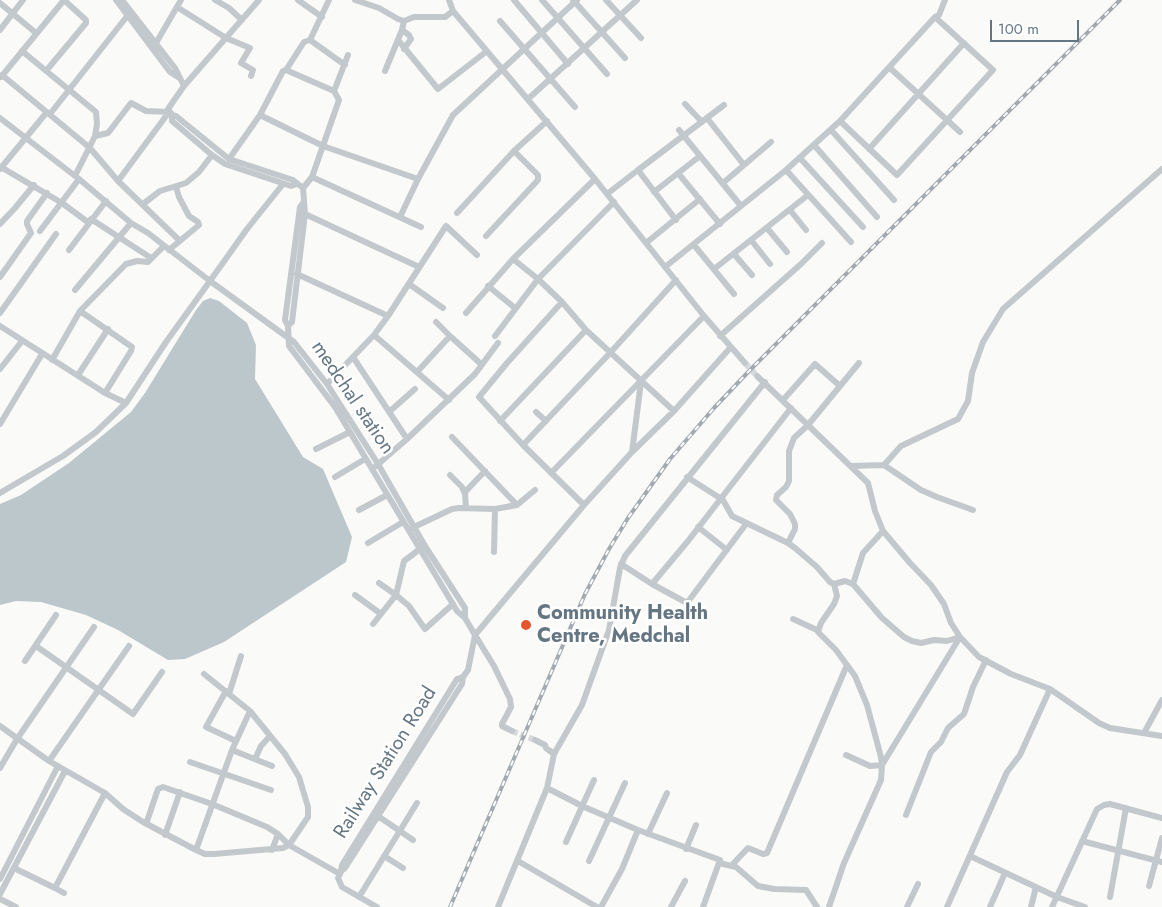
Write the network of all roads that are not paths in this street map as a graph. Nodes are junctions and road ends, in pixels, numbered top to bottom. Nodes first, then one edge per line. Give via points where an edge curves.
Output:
1 (23, 0) edge
2 (64, 0) edge
3 (116, 0) edge
4 (122, 0) edge
5 (181, 0) edge
6 (216, 0) edge
7 (259, 0) edge
8 (298, 0) edge
9 (329, 0) edge
10 (356, 0) edge
11 (449, 0) edge
12 (514, 0) edge
13 (542, 0) edge
14 (607, 0) edge
15 (637, 0) edge
16 (945, 0) edge
17 (575, 1) edge
18 (367, 2) edge
19 (0, 3) edge
20 (177, 7) junction
21 (454, 11) junction
22 (13, 14) junction
23 (128, 15) junction
24 (620, 16) junction
25 (322, 17) junction
26 (935, 17) junction
27 (558, 18) junction
28 (242, 20) junction
29 (404, 20) junction
30 (500, 21) dead end
31 (0, 30) edge
32 (402, 30) junction
33 (602, 32) junction
34 (36, 33) junction
35 (541, 34) junction
36 (226, 38) junction
37 (641, 38) dead end
38 (310, 40) junction
39 (398, 40) junction
40 (156, 43) junction
41 (964, 43) junction
42 (404, 49) junction
43 (525, 49) junction
44 (585, 49) junction
45 (22, 51) junction
46 (487, 51) junction
47 (348, 55) dead end
48 (626, 58) dead end
49 (568, 64) junction
50 (345, 65) junction
51 (890, 68) junction
52 (502, 69) junction
53 (286, 70) junction
54 (46, 71) junction
55 (385, 71) dead end
56 (607, 74) dead end
57 (1, 76) edge
58 (251, 76) dead end
59 (179, 78) junction
60 (552, 79) junction
61 (184, 86) junction
62 (69, 90) junction
63 (334, 92) junction
64 (918, 94) junction
65 (528, 100) junction
66 (685, 104) dead end
67 (724, 105) dead end
68 (575, 106) dead end
69 (48, 113) junction
70 (170, 114) junction
71 (260, 115) junction
72 (704, 120) junction
73 (947, 120) junction
74 (547, 121) junction
75 (840, 121) junction
76 (2, 122) edge
77 (679, 130) dead end
78 (831, 130) junction
79 (960, 132) dead end
80 (95, 136) junction
81 (684, 136) junction
82 (26, 138) junction
83 (771, 142) dead end
84 (814, 145) junction
85 (323, 146) junction
86 (90, 148) junction
87 (869, 149) junction
88 (514, 151) junction
89 (212, 155) junction
90 (700, 156) junction
91 (800, 158) junction
92 (228, 159) junction
93 (744, 165) junction
94 (1, 168) edge
95 (1162, 169) edge
96 (638, 170) junction
97 (786, 170) junction
98 (678, 173) junction
99 (77, 177) junction
100 (312, 177) junction
101 (595, 178) junction
102 (418, 179) junction
103 (118, 181) junction
104 (722, 183) junction
105 (283, 184) junction
106 (296, 184) junction
107 (34, 185) junction
108 (176, 187) junction
109 (303, 188) junction
110 (654, 192) junction
111 (47, 194) junction
112 (607, 194) junction
113 (808, 195) junction
114 (700, 199) junction
115 (894, 200) dead end
116 (106, 201) junction
117 (303, 202) junction
118 (614, 202) junction
119 (62, 203) junction
120 (143, 204) junction
121 (741, 206) junction
122 (790, 210) junction
123 (457, 212) dead end
124 (305, 214) junction
125 (400, 217) junction
126 (877, 217) dead end
127 (2, 220) edge
128 (676, 220) junction
129 (90, 221) junction
130 (131, 223) junction
131 (720, 224) junction
132 (421, 227) dead end
133 (863, 227) dead end
134 (767, 228) junction
135 (806, 230) dead end
136 (40, 231) dead end
137 (56, 234) dead end
138 (486, 236) dead end
139 (120, 237) junction
140 (752, 240) junction
141 (180, 241) junction
142 (822, 242) dead end
143 (851, 242) dead end
144 (646, 243) junction
145 (694, 245) junction
146 (166, 248) junction
147 (69, 250) dead end
148 (787, 252) dead end
149 (734, 254) junction
150 (477, 255) dead end
151 (151, 258) junction
152 (512, 259) junction
153 (770, 264) dead end
154 (419, 267) junction
155 (665, 267) junction
156 (714, 270) junction
157 (297, 274) junction
158 (752, 275) dead end
159 (0, 277) edge
160 (538, 279) junction
161 (676, 280) junction
162 (210, 281) junction
163 (409, 284) junction
164 (488, 286) junction
165 (75, 290) dead end
166 (734, 294) dead end
167 (562, 302) junction
168 (443, 308) dead end
169 (515, 308) junction
170 (80, 311) junction
171 (466, 312) dead end
172 (0, 313) edge
173 (388, 316) junction
174 (704, 316) junction
175 (436, 322) dead end
176 (0, 326) edge
177 (288, 326) junction
178 (108, 330) junction
179 (586, 330) junction
180 (374, 335) junction
181 (450, 336) junction
182 (495, 336) dead end
183 (720, 336) junction
184 (289, 340) junction
185 (22, 341) junction
186 (498, 343) dead end
187 (730, 348) junction
188 (610, 353) junction
189 (42, 354) junction
190 (353, 356) junction
191 (52, 360) junction
192 (745, 363) tunnel mouth
193 (859, 363) dead end
194 (481, 364) junction
195 (0, 369) edge
196 (418, 372) junction
197 (78, 376) junction
198 (757, 376) tunnel mouth
199 (641, 382) junction
200 (764, 382) junction
201 (327, 384) junction
202 (840, 386) junction
203 (415, 389) dead end
204 (105, 393) junction
205 (449, 400) junction
206 (783, 400) junction
207 (126, 403) junction
208 (791, 408) junction
209 (674, 411) junction
210 (390, 412) junction
211 (536, 412) dead end
212 (500, 420) junction
213 (546, 421) junction
214 (0, 424) edge
215 (808, 425) junction
216 (350, 432) junction
217 (452, 437) dead end
218 (408, 439) junction
219 (523, 445) junction
220 (316, 449) dead end
221 (632, 452) junction
222 (365, 459) junction
223 (378, 464) junction
224 (851, 466) junction
225 (884, 466) junction
226 (372, 470) junction
227 (484, 471) junction
228 (551, 473) junction
229 (450, 476) dead end
230 (335, 477) dead end
231 (687, 477) junction
232 (536, 490) dead end
233 (0, 494) edge
234 (465, 494) junction
235 (387, 495) junction
236 (720, 498) junction
237 (517, 505) junction
238 (584, 505) junction
239 (466, 508) junction
240 (495, 509) junction
241 (359, 510) dead end
242 (973, 510) dead end
243 (403, 522) junction
244 (746, 524) junction
245 (698, 527) junction
246 (411, 528) junction
247 (884, 531) junction
248 (368, 543) dead end
249 (788, 543) junction
250 (420, 549) junction
251 (727, 550) junction
252 (494, 552) dead end
253 (622, 564) junction
254 (380, 582) dead end
255 (652, 584) junction
256 (834, 584) junction
257 (853, 584) junction
258 (355, 595) dead end
259 (396, 595) junction
260 (453, 604) junction
261 (381, 614) junction
262 (56, 616) dead end
263 (465, 618) junction
264 (792, 619) dead end
265 (373, 624) dead end
266 (94, 628) dead end
267 (817, 630) junction
268 (475, 634) junction
269 (960, 637) junction
270 (36, 646) junction
271 (129, 646) dead end
272 (241, 656) dead end
273 (986, 660) junction
274 (25, 662) dead end
275 (847, 665) junction
276 (66, 667) junction
277 (162, 672) dead end
278 (204, 674) dead end
279 (1050, 689) junction
280 (99, 690) junction
281 (228, 692) junction
282 (1162, 700) edge
283 (250, 711) junction
284 (0, 726) edge
285 (512, 731) dead end
286 (1144, 733) junction
287 (270, 736) junction
288 (1162, 736) edge
289 (17, 739) junction
290 (535, 740) tunnel mouth
291 (236, 741) junction
292 (545, 745) junction
293 (558, 745) junction
294 (232, 750) junction
295 (554, 754) junction
296 (846, 755) dead end
297 (255, 759) junction
298 (50, 761) junction
299 (190, 762) dead end
300 (882, 764) junction
301 (58, 766) junction
302 (272, 766) dead end
303 (0, 768) edge
304 (65, 771) junction
305 (223, 774) junction
306 (594, 780) dead end
307 (625, 783) dead end
308 (547, 788) junction
309 (271, 790) dead end
310 (180, 792) junction
311 (105, 793) junction
312 (667, 793) dead end
313 (417, 803) dead end
314 (212, 804) junction
315 (582, 806) junction
316 (1126, 808) junction
317 (376, 815) junction
318 (906, 815) dead end
319 (609, 818) junction
320 (1162, 818) edge
321 (146, 824) junction
322 (696, 826) dead end
323 (638, 830) junction
324 (399, 831) junction
325 (278, 834) junction
326 (648, 834) junction
327 (166, 835) junction
328 (1162, 838) edge
329 (413, 840) dead end
330 (1082, 841) junction
331 (566, 842) dead end
332 (289, 845) junction
333 (686, 849) junction
334 (196, 850) junction
335 (272, 850) junction
336 (1118, 850) junction
337 (384, 856) junction
338 (970, 856) junction
339 (518, 861) junction
340 (589, 861) dead end
341 (1159, 861) edge
342 (719, 863) junction
343 (732, 865) junction
344 (14, 868) junction
345 (403, 868) dead end
346 (340, 873) junction
347 (1005, 873) junction
348 (0, 879) edge
349 (685, 881) dead end
350 (918, 884) dead end
351 (1149, 886) dead end
352 (1036, 887) junction
353 (55, 888) junction
354 (64, 893) dead end
355 (0, 894) edge
356 (359, 897) junction
357 (1057, 897) junction
358 (1110, 897) dead end
359 (0, 899) edge
360 (16, 907) edge
361 (377, 907) edge
362 (498, 907) edge
363 (599, 907) edge
364 (671, 907) edge
365 (704, 907) edge
366 (817, 907) edge
367 (829, 907) edge
368 (907, 907) edge
369 (947, 907) edge
370 (990, 907) edge
371 (1031, 907) edge
372 (1052, 907) edge
373 (1085, 907) edge

1 - 22 street
2 - 34 street
2 - 54 street via 86,23
3 - 23 street
4 - 40 street
5 - 20 street
6 - 28 street
7 - 28 street
8 - 25 street
9 - 25 street
10 - 18 street
11 - 21 street
12 - 35 street
13 - 27 street
14 - 24 street
15 - 24 street
16 - 26 street via 942,11
17 - 27 street
17 - 33 street
18 - 29 street
19 - 22 street
20 - 36 street
20 - 40 street
21 - 29 street via 445,17
21 - 46 street
22 - 31 street
22 - 34 street
23 - 59 street via 170,72
23 - 62 street
24 - 33 street
24 - 37 street
25 - 38 street
26 - 41 street
26 - 51 street
27 - 35 street
27 - 44 street
28 - 36 street
29 - 32 street
30 - 43 street
32 - 39 street
32 - 42 street via 411,39
33 - 44 street
33 - 48 street
34 - 45 street
35 - 43 street
35 - 49 street
36 - 58 street via 250,48 242,63 253,70
36 - 61 street
38 - 50 street
38 - 53 street via 304,42
39 - 42 street
39 - 55 street
40 - 59 street
41 - 64 street
41 - 73 street via 993,70
42 - 46 street via 438,89
43 - 52 street
43 - 60 street
44 - 49 street
44 - 56 street
45 - 54 street
45 - 57 street
46 - 52 street
47 - 50 street
49 - 60 street
50 - 63 street
51 - 64 street
51 - 75 street
52 - 65 street
52 - 102 street via 453,116
53 - 63 street
53 - 71 street via 282,71
54 - 62 street
57 - 69 street
59 - 61 street
60 - 65 street
60 - 68 street
61 - 70 street via 168,109
62 - 69 street
62 - 80 street via 96,112
63 - 85 street via 339,100
64 - 73 street
64 - 87 street
65 - 74 street
66 - 72 street
67 - 72 street
69 - 82 street
69 - 86 street
70 - 80 street via 146,111 131,103 108,133
70 - 89 street via 172,120
70 - 92 street
70 - 103 street
71 - 85 street
71 - 92 street
72 - 81 street
72 - 93 street
73 - 79 street
73 - 87 street via 897,175
74 - 88 street
74 - 101 street
75 - 78 street
75 - 87 street
76 - 82 street
77 - 81 street
78 - 84 street
78 - 115 street
80 - 86 street
81 - 90 street
81 - 96 street
82 - 94 street
82 - 99 street
83 - 93 street
84 - 91 street
84 - 126 street
85 - 100 street
85 - 102 street
86 - 99 street
86 - 103 street
88 - 123 street
88 - 138 street via 538,175 538,180
89 - 105 street via 225,164
89 - 108 street via 199,172
90 - 98 street
90 - 104 street
91 - 97 street
91 - 133 street
92 - 106 street via 293,180
93 - 104 street
94 - 107 street
95 - 225 street via 1003,309 983,342 972,373 968,402 958,419 901,446
96 - 110 street
96 - 112 street
97 - 113 street
97 - 121 street
98 - 110 street
98 - 114 street
99 - 116 street
99 - 119 street
100 - 109 street
100 - 125 street
101 - 112 street
101 - 152 street
102 - 125 street
103 - 120 street
104 - 121 street
105 - 106 street
105 - 162 street
106 - 109 street
107 - 111 street
107 - 127 street
108 - 120 street via 160,191
108 - 141 street via 189,216 199,225
109 - 117 street, medchal station
110 - 128 street
111 - 119 street
111 - 159 street via 27,221 31,233
112 - 118 street
113 - 122 street
113 - 143 street
114 - 128 street
114 - 131 street
116 - 129 street
116 - 130 street
117 - 124 street, medchal station
117 - 177 street via 286,311
118 - 144 street
118 - 160 street
119 - 129 street
119 - 136 street
120 - 141 street
121 - 131 street
122 - 134 street
122 - 135 street
124 - 154 street
124 - 157 street, medchal station
125 - 132 street
128 - 144 street
129 - 139 street
129 - 147 street
130 - 139 street
130 - 146 street
131 - 145 street
134 - 140 street
134 - 148 street
137 - 172 street
139 - 151 street
139 - 165 street
140 - 149 street
140 - 153 street
141 - 146 street
142 - 183 street via 802,264
144 - 155 street
145 - 155 street
145 - 156 street
146 - 151 street
146 - 162 street
149 - 156 street
149 - 158 street
150 - 154 street via 446,226
151 - 170 street via 148,262 126,264
152 - 160 street
152 - 164 street
154 - 163 street
155 - 161 street
156 - 166 street
157 - 173 street
157 - 177 street, medchal station via 292,322
160 - 167 street
160 - 169 street
161 - 174 street
161 - 188 street
162 - 184 street
162 - 207 street
163 - 168 street
163 - 173 street
164 - 169 street
164 - 171 street
167 - 179 street
167 - 212 street via 479,397
169 - 182 street
170 - 178 street
170 - 191 street
173 - 180 street
174 - 183 street
174 - 199 street
175 - 181 street
176 - 185 street
177 - 184 street, medchal station
178 - 197 street
178 - 204 street via 132,348
179 - 188 street
179 - 212 street
180 - 190 street
180 - 196 street
181 - 194 street
181 - 196 street
183 - 187 street
184 - 201 street, medchal station
184 - 216 street via 289,346
185 - 189 street
185 - 195 street
186 - 194 street
187 - 192 street
187 - 209 street
188 - 199 street
188 - 213 street
189 - 191 street
189 - 214 street
190 - 201 street
190 - 210 street
191 - 197 street
193 - 202 street
194 - 205 street
196 - 205 street
197 - 204 street
198 - 200 street
199 - 209 street
199 - 221 street
199 - 228 street
200 - 206 street
200 - 231 street
201 - 223 street, medchal station
202 - 206 street via 815,364
202 - 215 street
203 - 210 street
204 - 207 street
205 - 218 street
206 - 208 street
207 - 233 street via 96,432 63,456
208 - 215 street
208 - 236 street
209 - 221 street
210 - 218 street
211 - 213 street
212 - 219 street
213 - 219 street
215 - 224 street
215 - 249 street via 794,438 788,484 776,497 795,524
216 - 220 street
216 - 222 street
217 - 227 street
218 - 223 street
219 - 228 street
221 - 238 street
222 - 226 street
222 - 230 street
223 - 226 street
223 - 246 street, medchal station
224 - 225 street
224 - 247 street via 868,483
225 - 242 street via 921,490
226 - 235 street
227 - 234 street
227 - 237 street
228 - 238 street
229 - 234 street
231 - 236 street
231 - 253 street
232 - 237 street
234 - 239 street
235 - 241 street
235 - 243 street
236 - 244 street via 732,516
236 - 245 street
237 - 240 street
238 - 268 street
239 - 240 street
239 - 246 street via 452,509
240 - 252 street
243 - 246 street
243 - 248 street
244 - 249 street
244 - 251 street
245 - 251 street
245 - 255 street
246 - 250 street
246 - 263 street, medchal station via 465,608
247 - 257 street via 864,553
247 - 269 street via 931,585
249 - 256 street
250 - 259 street via 404,561
250 - 260 street
251 - 255 street via 687,603
253 - 255 street
253 - 293 street via 609,630 582,705
254 - 259 street
256 - 257 street via 845,581
256 - 267 street via 837,596
257 - 269 street via 882,618 904,637 921,643
258 - 261 street
259 - 260 street via 409,606 425,629
259 - 261 street
260 - 263 street
261 - 265 street
262 - 270 street
263 - 268 street
264 - 267 street
266 - 276 street
267 - 275 street
268 - 285 street via 510,699 511,707 502,726
268 - 317 street, Railway Station Road via 468,670 463,677 456,679
269 - 273 street
269 - 300 street
270 - 274 street
270 - 276 street
271 - 280 street
272 - 281 street
273 - 279 street
273 - 318 street via 964,714 948,728 931,752
275 - 300 street via 867,705
275 - 343 street via 768,853 748,848
276 - 280 street
276 - 289 street
277 - 280 street via 133,714
278 - 281 street
279 - 286 street via 1099,723
279 - 338 street via 1020,755 1007,772
280 - 298 street
281 - 283 street
281 - 291 street via 206,727
282 - 286 street
283 - 287 street
283 - 291 street
284 - 289 street
286 - 288 street
287 - 297 street
287 - 332 street via 299,777 308,808 305,823
289 - 298 street
289 - 303 street
290 - 292 street
291 - 294 street
292 - 293 street
292 - 295 street
293 - 295 street
294 - 297 street
294 - 305 street
295 - 308 street
296 - 300 street via 870,766
297 - 302 street
298 - 301 street
299 - 305 street
300 - 367 street via 881,780 844,863
301 - 304 street
301 - 348 street
304 - 311 street
304 - 344 street
305 - 309 street
305 - 314 street
306 - 315 street
307 - 319 street
308 - 315 street
308 - 339 street
310 - 314 street
310 - 321 street via 163,786 158,789
310 - 327 street
311 - 321 street
311 - 353 street
312 - 326 street
313 - 324 street
314 - 325 street
314 - 334 street
315 - 319 street
315 - 331 street
316 - 320 street
316 - 330 street via 1110,804 1097,809
316 - 336 street
317 - 324 street
317 - 346 street, Railway Station Road
319 - 323 street
319 - 340 street
321 - 327 street
322 - 333 street
323 - 326 street
323 - 363 street via 622,869
324 - 329 street
324 - 337 street
325 - 332 street
325 - 335 street
326 - 333 street
327 - 334 street
328 - 341 street
330 - 336 street
330 - 357 street
332 - 335 street
332 - 346 street
333 - 342 street via 720,860
334 - 335 street via 205,854
336 - 341 street
336 - 358 street
337 - 345 street
337 - 356 street
338 - 347 street
338 - 369 street
339 - 362 street
339 - 363 street
341 - 351 street
342 - 343 street
342 - 365 street
343 - 366 street via 758,886 802,888
344 - 353 street
344 - 355 street
346 - 356 street via 342,887
347 - 352 street
347 - 370 street
349 - 364 street
350 - 368 street
352 - 357 street
352 - 371 street
353 - 354 street
356 - 361 street
357 - 372 street
357 - 373 street
359 - 360 street

